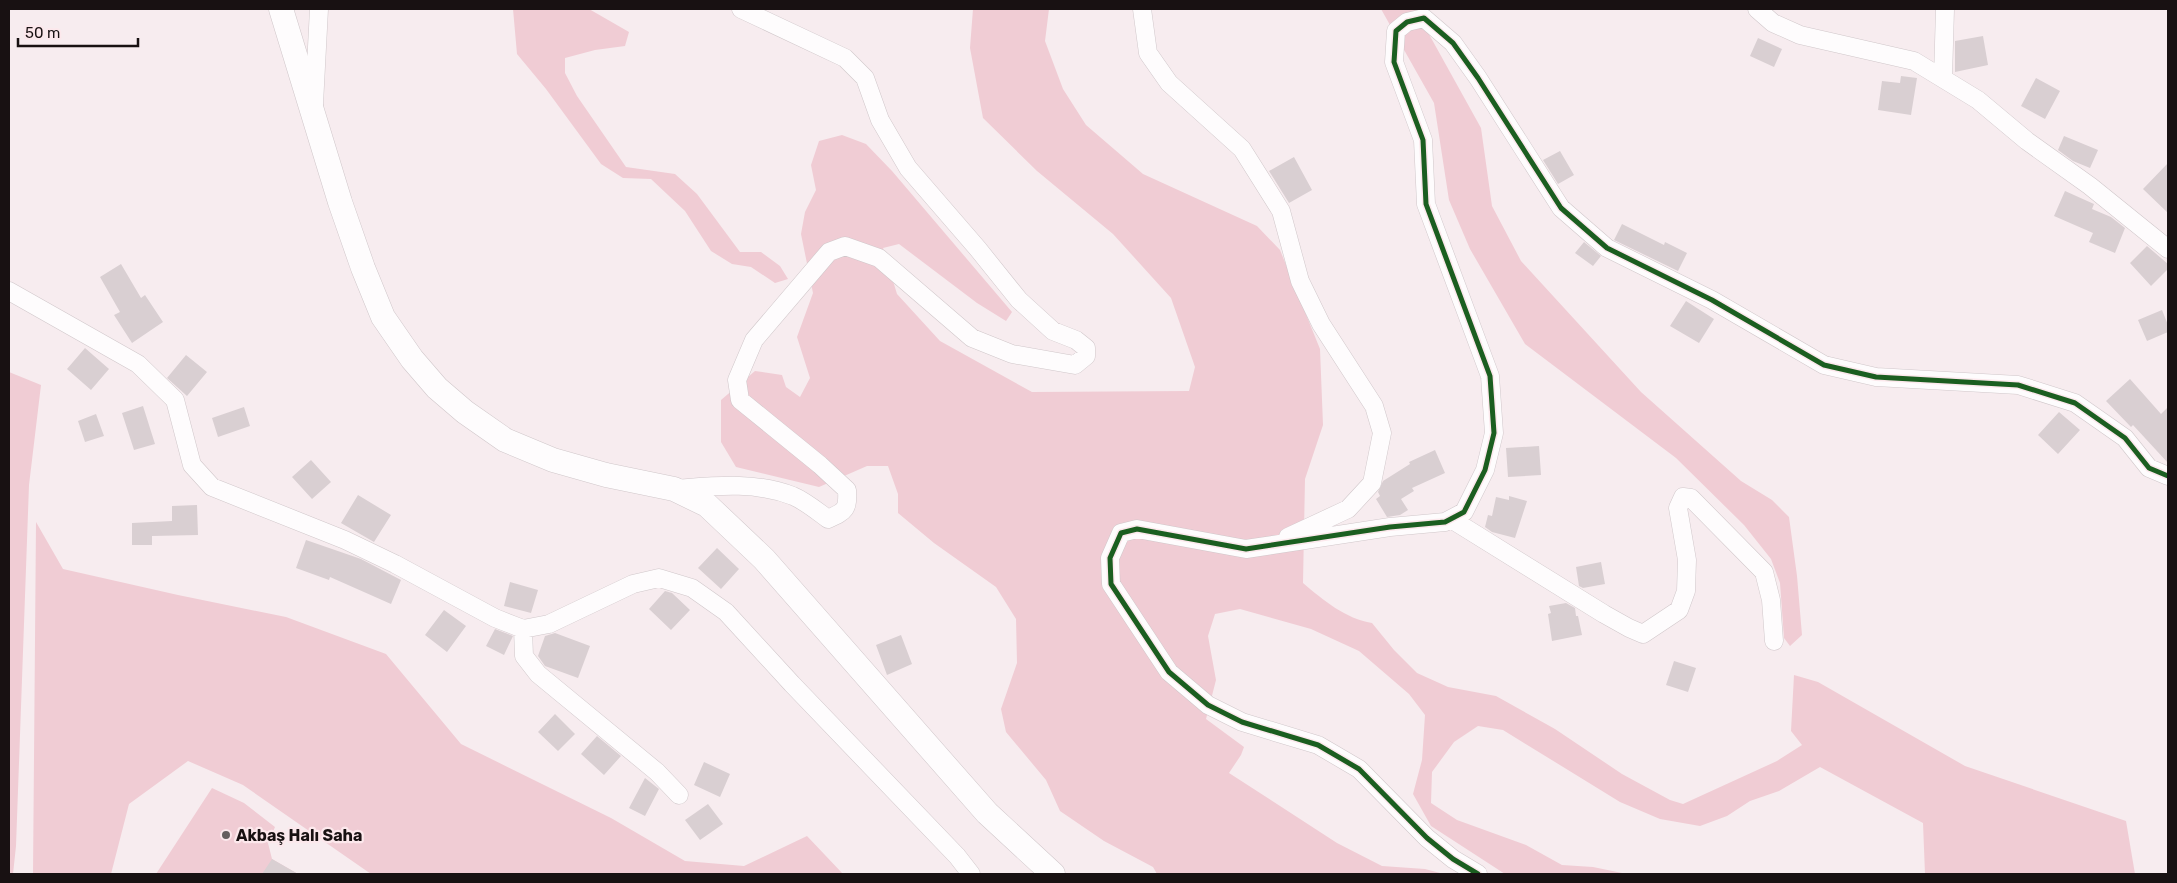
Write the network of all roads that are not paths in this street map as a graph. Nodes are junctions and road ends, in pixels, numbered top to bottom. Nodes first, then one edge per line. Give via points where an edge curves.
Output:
1 (281, 9) edge
2 (319, 9) edge
3 (741, 9) edge
4 (1142, 9) edge
5 (1757, 9) edge
6 (1945, 9) edge
7 (1943, 78) junction
8 (314, 114) junction
9 (2168, 249) edge
10 (9, 291) edge
11 (2168, 476) edge
12 (674, 489) junction
13 (1452, 519) junction
14 (1270, 546) junction
15 (524, 629) junction
16 (1774, 640) dead end
17 (679, 795) dead end
18 (971, 874) edge
19 (1053, 874) edge
20 (1478, 874) edge

1 - 8 street
2 - 8 street
3 - 12 street via 845,58 865,78 880,120 908,168 1019,300 1053,331 1076,340 1086,348 1086,356 1075,365 1012,354 972,338 879,258 845,246 829,252 754,340 737,380 740,400 847,490 848,504 843,512 828,519 793,496 754,487 731,484
4 - 14 street via 1148,53 1169,82 1242,149 1281,211 1300,282 1321,324 1374,406 1382,433 1372,483 1348,509
5 - 7 street via 1773,23 1800,36 1914,61
6 - 7 street
7 - 9 street via 1978,100
8 - 12 street via 340,202 383,317 437,388 465,412 505,440 521,447 606,475
10 - 15 street via 138,364 175,400 192,465 212,487 345,540 495,618
11 - 13 street via 2149,468 2125,438 2075,403 2018,385 1876,376 1824,365 1712,300 1607,248 1561,208 1453,43 1424,18 1407,22 1396,30 1394,62 1423,140 1426,204 1490,376 1493,414 1494,433 1485,470 1464,512
12 - 19 street via 708,505 764,560 987,813
13 - 14 street
13 - 16 street via 1604,614 1643,634 1679,610 1686,591 1687,560 1678,508 1683,497 1691,498 1764,572
14 - 20 street via 1246,549 1137,529 1121,533 1110,558 1110,584 1169,672 1208,705 1242,722 1318,745 1359,769 1427,838
15 - 17 street via 524,656 538,674 657,772
15 - 18 street via 549,624 633,584 659,578 692,588 726,612

